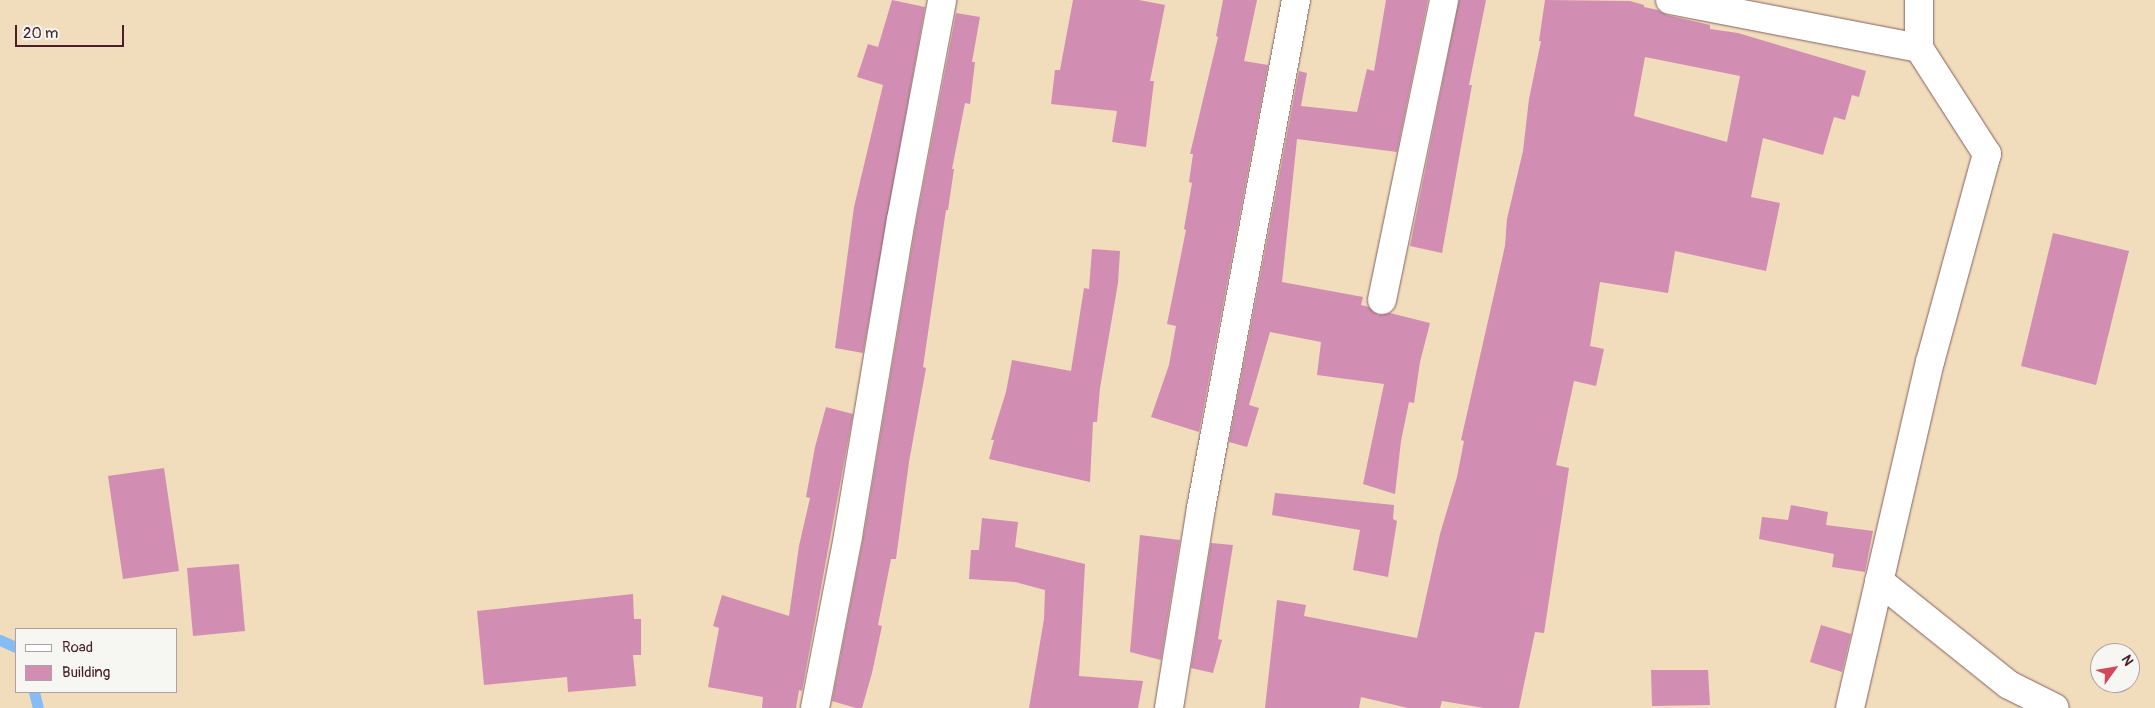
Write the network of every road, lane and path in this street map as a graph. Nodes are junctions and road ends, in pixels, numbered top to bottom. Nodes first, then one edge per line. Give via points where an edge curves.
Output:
1 (942, 0) edge
2 (1296, 0) edge
3 (1444, 0) edge
4 (1670, 0) edge
5 (1919, 0) edge
6 (1919, 48) junction
7 (1382, 300) dead end
8 (1879, 581) junction
9 (815, 708) edge
10 (1169, 708) edge
11 (1850, 708) edge
12 (2054, 708) edge

1 - 9 street
2 - 10 street via 1201,508
3 - 7 street
4 - 6 street
5 - 6 street
6 - 8 street via 1987,154 1930,362
8 - 11 street
8 - 12 street via 2009,685

